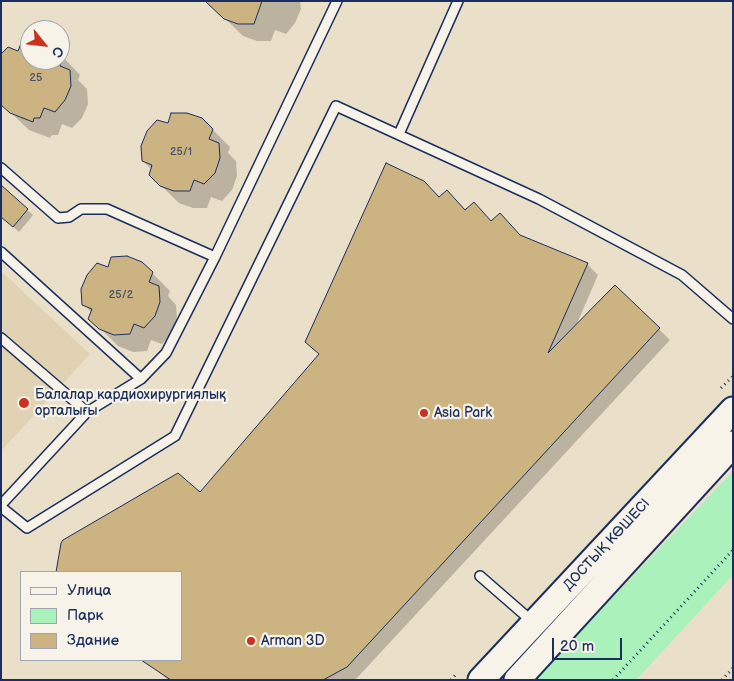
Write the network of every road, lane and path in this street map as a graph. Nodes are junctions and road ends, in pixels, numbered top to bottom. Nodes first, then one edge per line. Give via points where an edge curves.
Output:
1 (337, 1) edge
2 (458, 1) edge
3 (399, 134) junction
4 (1, 168) edge
5 (1, 252) edge
6 (215, 257) junction
7 (733, 319) edge
8 (1, 338) edge
9 (142, 379) junction
10 (733, 410) edge
11 (87, 412) junction
12 (733, 444) edge
13 (1, 506) edge
14 (733, 550) edge
15 (480, 576) dead end
16 (534, 623) junction
17 (733, 668) edge
18 (481, 680) edge
19 (517, 680) edge
20 (614, 680) edge
21 (722, 680) edge

1 - 6 lane
2 - 3 lane
3 - 7 lane via 540,199 682,275
3 - 13 lane via 336,106 175,436 27,528
4 - 6 lane via 58,218 81,209 107,209
5 - 9 lane
6 - 9 lane via 166,352
8 - 11 lane
9 - 11 lane
10 - 16 street, ДОСТЫҚ КӨШЕСІ
11 - 13 lane
12 - 19 street, ДОСТЫҚ КӨШЕСІ
14 - 20 path
15 - 16 lane
16 - 18 street, ДОСТЫҚ КӨШЕСІ
17 - 21 path

